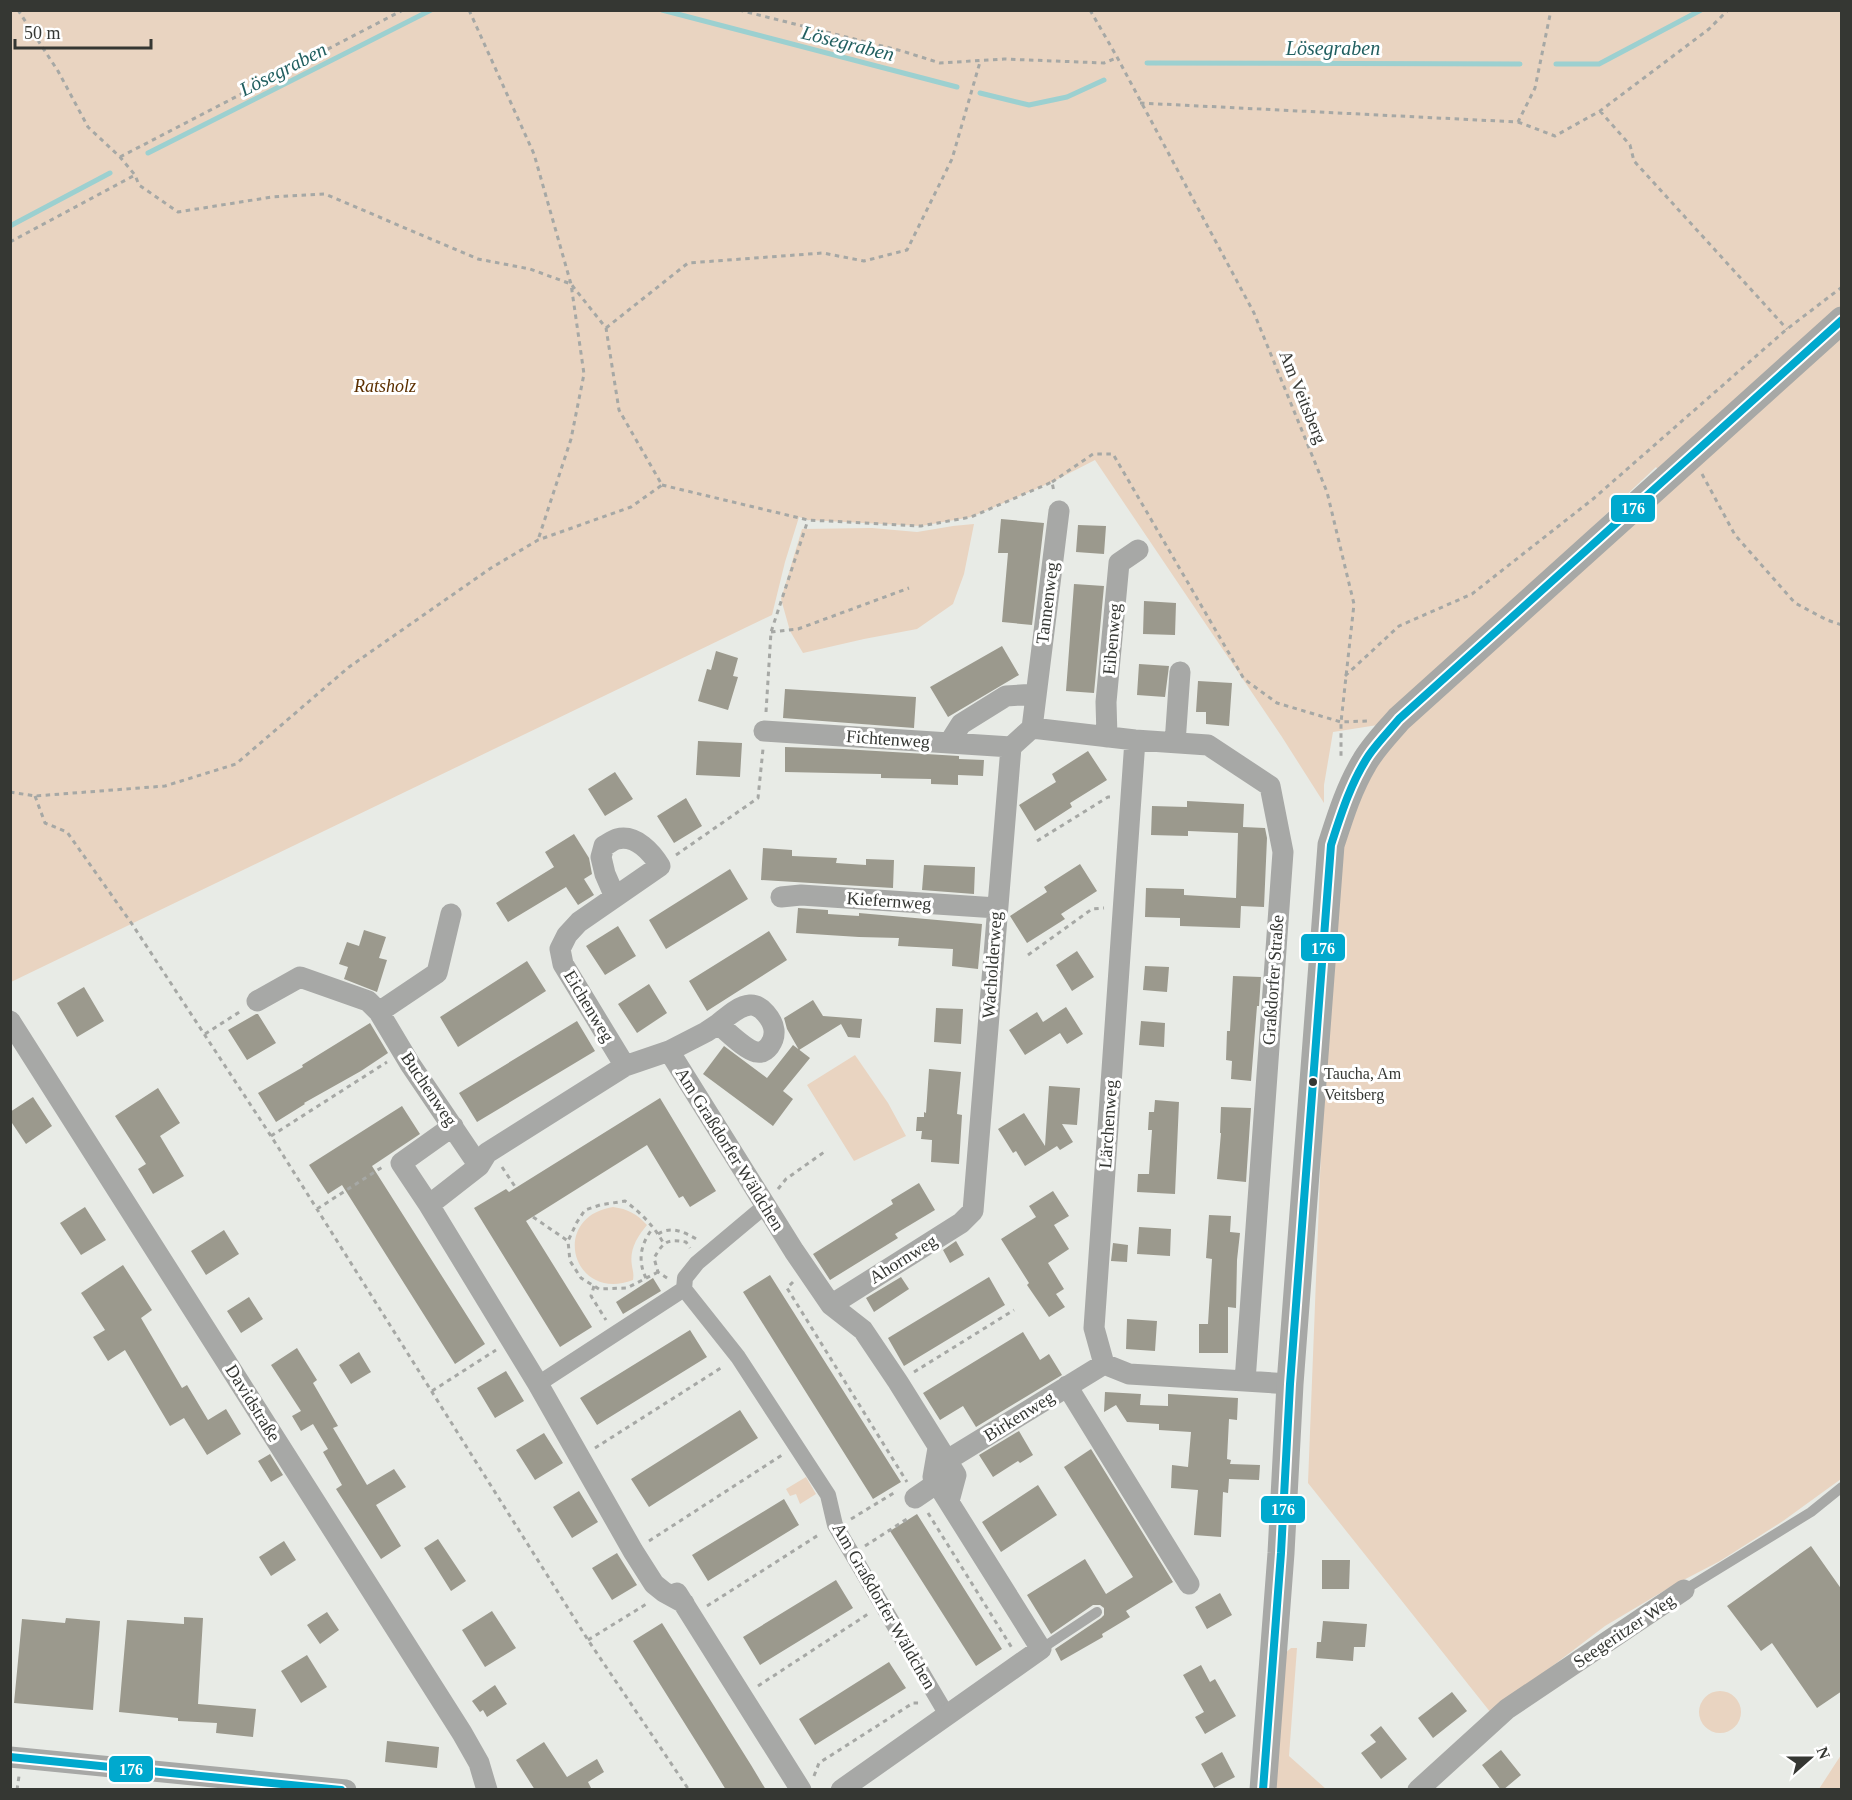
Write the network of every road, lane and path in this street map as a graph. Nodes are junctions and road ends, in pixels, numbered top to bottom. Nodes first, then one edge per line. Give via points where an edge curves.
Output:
1 (18, 10) edge
2 (403, 10) edge
3 (469, 10) edge
4 (739, 10) edge
5 (1090, 10) edge
6 (1551, 10) edge
7 (1728, 10) edge
8 (1117, 57) junction
9 (980, 62) junction
10 (1140, 103) junction
11 (1600, 111) junction
12 (1518, 122) junction
13 (120, 157) junction
14 (135, 175) junction
15 (10, 242) edge
16 (571, 284) junction
17 (1842, 287) edge
18 (1842, 320) edge
19 (606, 328) junction
20 (1787, 329) junction
21 (1691, 454) junction
22 (1052, 482) junction
23 (662, 485) junction
24 (1059, 511) joint
25 (808, 520) junction
26 (538, 540) junction
27 (1138, 550) dead end
28 (909, 588) dead end
29 (1842, 625) edge
30 (771, 632) junction
31 (1180, 672) dead end
32 (1345, 676) junction
33 (1036, 694) junction
34 (1399, 720) junction
35 (1341, 722) junction
36 (1032, 728) junction
37 (764, 730) junction
38 (1107, 736) junction
39 (1135, 740) junction
40 (949, 743) junction
41 (1175, 743) junction
42 (1011, 747) junction
43 (1339, 765) dead end
44 (10, 792) edge
45 (35, 796) junction
46 (1131, 801) junction
47 (1038, 841) dead end
48 (660, 866) junction
49 (615, 897) junction
50 (781, 897) dead end
51 (997, 908) junction
52 (1123, 911) junction
53 (451, 914) dead end
54 (1028, 955) dead end
55 (257, 1002) joint
56 (379, 1012) junction
57 (10, 1021) edge
58 (718, 1024) dead end
59 (205, 1034) junction
60 (669, 1051) junction
61 (403, 1052) junction
62 (625, 1066) junction
63 (453, 1126) junction
64 (271, 1136) junction
65 (826, 1150) dead end
66 (485, 1158) junction
67 (401, 1163) junction
68 (516, 1188) dead end
69 (429, 1205) junction
70 (765, 1205) junction
71 (317, 1209) junction
72 (973, 1211) joint
73 (533, 1216) dead end
74 (653, 1228) junction
75 (658, 1234) junction
76 (568, 1241) junction
77 (664, 1244) junction
78 (711, 1252) junction
79 (697, 1263) junction
80 (807, 1268) junction
81 (658, 1272) junction
82 (646, 1278) junction
83 (594, 1286) junction
84 (684, 1289) junction
85 (831, 1305) junction
86 (1014, 1310) dead end
87 (615, 1334) junction
88 (511, 1340) junction
89 (738, 1357) junction
90 (1104, 1364) junction
91 (1245, 1381) junction
92 (898, 1382) junction
93 (538, 1384) junction
94 (1290, 1384) junction
95 (1067, 1386) junction
96 (432, 1391) junction
97 (796, 1446) junction
98 (579, 1458) junction
99 (939, 1465) junction
100 (1842, 1487) edge
101 (919, 1506) junction
102 (836, 1527) junction
103 (852, 1555) junction
104 (637, 1557) junction
105 (1189, 1584) dead end
106 (1684, 1590) joint
107 (664, 1592) junction
108 (882, 1605) junction
109 (688, 1609) junction
110 (1097, 1612) dead end
111 (588, 1640) junction
112 (1041, 1649) junction
113 (1014, 1651) dead end
114 (742, 1696) junction
115 (943, 1708) junction
116 (15, 1763) edge
117 (806, 1785) edge
118 (17, 1790) edge
119 (346, 1790) edge
120 (487, 1790) edge
121 (689, 1790) edge
122 (841, 1790) edge
123 (1263, 1790) edge
124 (1418, 1790) edge

1 - 13 path via 58,71 88,127
2 - 13 path
3 - 16 path via 534,154
4 - 9 path via 940,63
5 - 8 path, Am Veitsberg
6 - 12 path via 1535,88
7 - 11 path via 1709,29
8 - 9 path via 1104,63 1004,59
8 - 10 path, Am Veitsberg
9 - 19 path via 952,159 907,250 864,261 823,253 688,263
10 - 12 path
10 - 32 path, Am Veitsberg via 1254,314 1328,492 1354,604
11 - 12 path via 1555,136
11 - 20 path via 1630,145 1634,161
13 - 14 path
14 - 15 path
14 - 16 path via 139,185 178,212 272,197 325,194 478,258 530,268
16 - 19 path
16 - 26 path via 585,374 571,439
17 - 20 path
18 - 21 street
19 - 23 path via 619,410
20 - 32 path via 1593,499 1472,594 1399,626
21 - 29 path via 1735,535 1794,603
21 - 34 street
22 - 24 path
22 - 25 path via 970,517 921,526
22 - 35 path via 1093,454 1113,454 1244,679 1277,703
23 - 25 path
23 - 26 path via 631,507
24 - 33 street, Tannenweg
25 - 30 path
26 - 45 path via 349,667 236,764 165,786
27 - 38 street, Eibenweg via 1119,563 1106,702
28 - 30 path via 798,629
30 - 37 path
31 - 41 street
32 - 35 path, Am Veitsberg
33 - 36 street, Tannenweg
33 - 40 street via 1006,696 961,724
34 - 35 path
34 - 94 street via 1364,763 1331,844
35 - 43 path, Am Veitsberg
36 - 38 street, Graßdorfer Straße
36 - 42 street
37 - 40 street, Fichtenweg
37 - 48 path via 758,798
38 - 39 street, Graßdorfer Straße
39 - 41 street, Graßdorfer Straße
39 - 46 street, Lärchenweg
40 - 42 street, Fichtenweg
41 - 91 street, Graßdorfer Straße via 1208,745 1270,786 1283,852
42 - 51 street, Wacholderweg
44 - 45 path
45 - 59 path via 45,823 67,832
46 - 47 path via 1108,796
46 - 52 street, Lärchenweg
48 - 49 street, Eichenweg
48 - 49 street via 651,851 632,840 618,838 604,846 601,857
49 - 62 street, Eichenweg via 579,922 560,949 563,964
50 - 51 street, Kiefernweg via 801,895
51 - 72 street, Wacholderweg
52 - 54 path via 1092,909
52 - 90 street, Lärchenweg via 1094,1328
53 - 56 street via 436,973
55 - 56 street, Buchenweg via 300,977 368,1001
55 - 59 path
56 - 61 street, Buchenweg
57 - 120 street, Davidstraße via 462,1733 479,1763
58 - 60 street
59 - 64 path
60 - 62 street, Am Graßdorfer Wäldchen
60 - 70 street, Am Graßdorfer Wäldchen
61 - 63 street, Buchenweg
61 - 64 path
62 - 66 street, Am Graßdorfer Wäldchen
63 - 66 street, Buchenweg
63 - 67 street
64 - 71 path
65 - 70 path via 786,1179
66 - 68 path
66 - 69 street, Am Graßdorfer Wäldchen
67 - 69 street
67 - 71 path via 395,1159
69 - 88 street
70 - 78 street
70 - 80 street, Am Graßdorfer Wäldchen
71 - 96 path
72 - 85 street, Ahornweg via 961,1223
73 - 76 path
74 - 75 path
74 - 76 path via 625,1201 616,1202 585,1210
74 - 82 path via 641,1252
75 - 77 path
75 - 78 path via 672,1229 686,1233
76 - 83 path via 570,1261 581,1278
77 - 79 path via 673,1240 686,1242
77 - 81 path via 654,1258
78 - 79 street
79 - 84 street via 685,1278
80 - 85 street, Am Graßdorfer Wäldchen
80 - 102 path via 788,1288 908,1484
81 - 82 path
81 - 84 path
82 - 83 path via 627,1288
83 - 87 path via 591,1296
84 - 87 street
84 - 89 street, Am Graßdorfer Wäldchen
85 - 92 street, Am Graßdorfer Wäldchen via 863,1330
86 - 92 path
87 - 93 street
88 - 93 street
88 - 96 path
89 - 97 street, Am Graßdorfer Wäldchen
89 - 98 path
90 - 91 street via 1129,1374
90 - 95 street, Birkenweg
91 - 94 street
92 - 99 street, Am Graßdorfer Wäldchen
93 - 98 street
94 - 123 street
95 - 99 street, Birkenweg
95 - 105 street
96 - 111 path
97 - 102 street, Am Graßdorfer Wäldchen via 828,1495
97 - 104 path
98 - 104 street
99 - 101 street, Birkenweg
99 - 112 street, Am Graßdorfer Wäldchen via 956,1475 949,1501
100 - 106 lane, Seegeritzer Weg via 1811,1512
101 - 103 path
101 - 113 path
102 - 103 street, Am Graßdorfer Wäldchen
102 - 109 path
103 - 108 street, Am Graßdorfer Wäldchen
104 - 107 street via 654,1584
104 - 109 street via 665,1576
106 - 124 street, Seegeritzer Weg via 1508,1709
107 - 109 street
107 - 111 path
108 - 114 path
108 - 115 street, Am Graßdorfer Wäldchen
109 - 114 street
110 - 112 lane
111 - 121 path
112 - 115 street
114 - 117 street
115 - 117 path via 913,1703 819,1763
115 - 122 street
116 - 118 path
116 - 119 street

